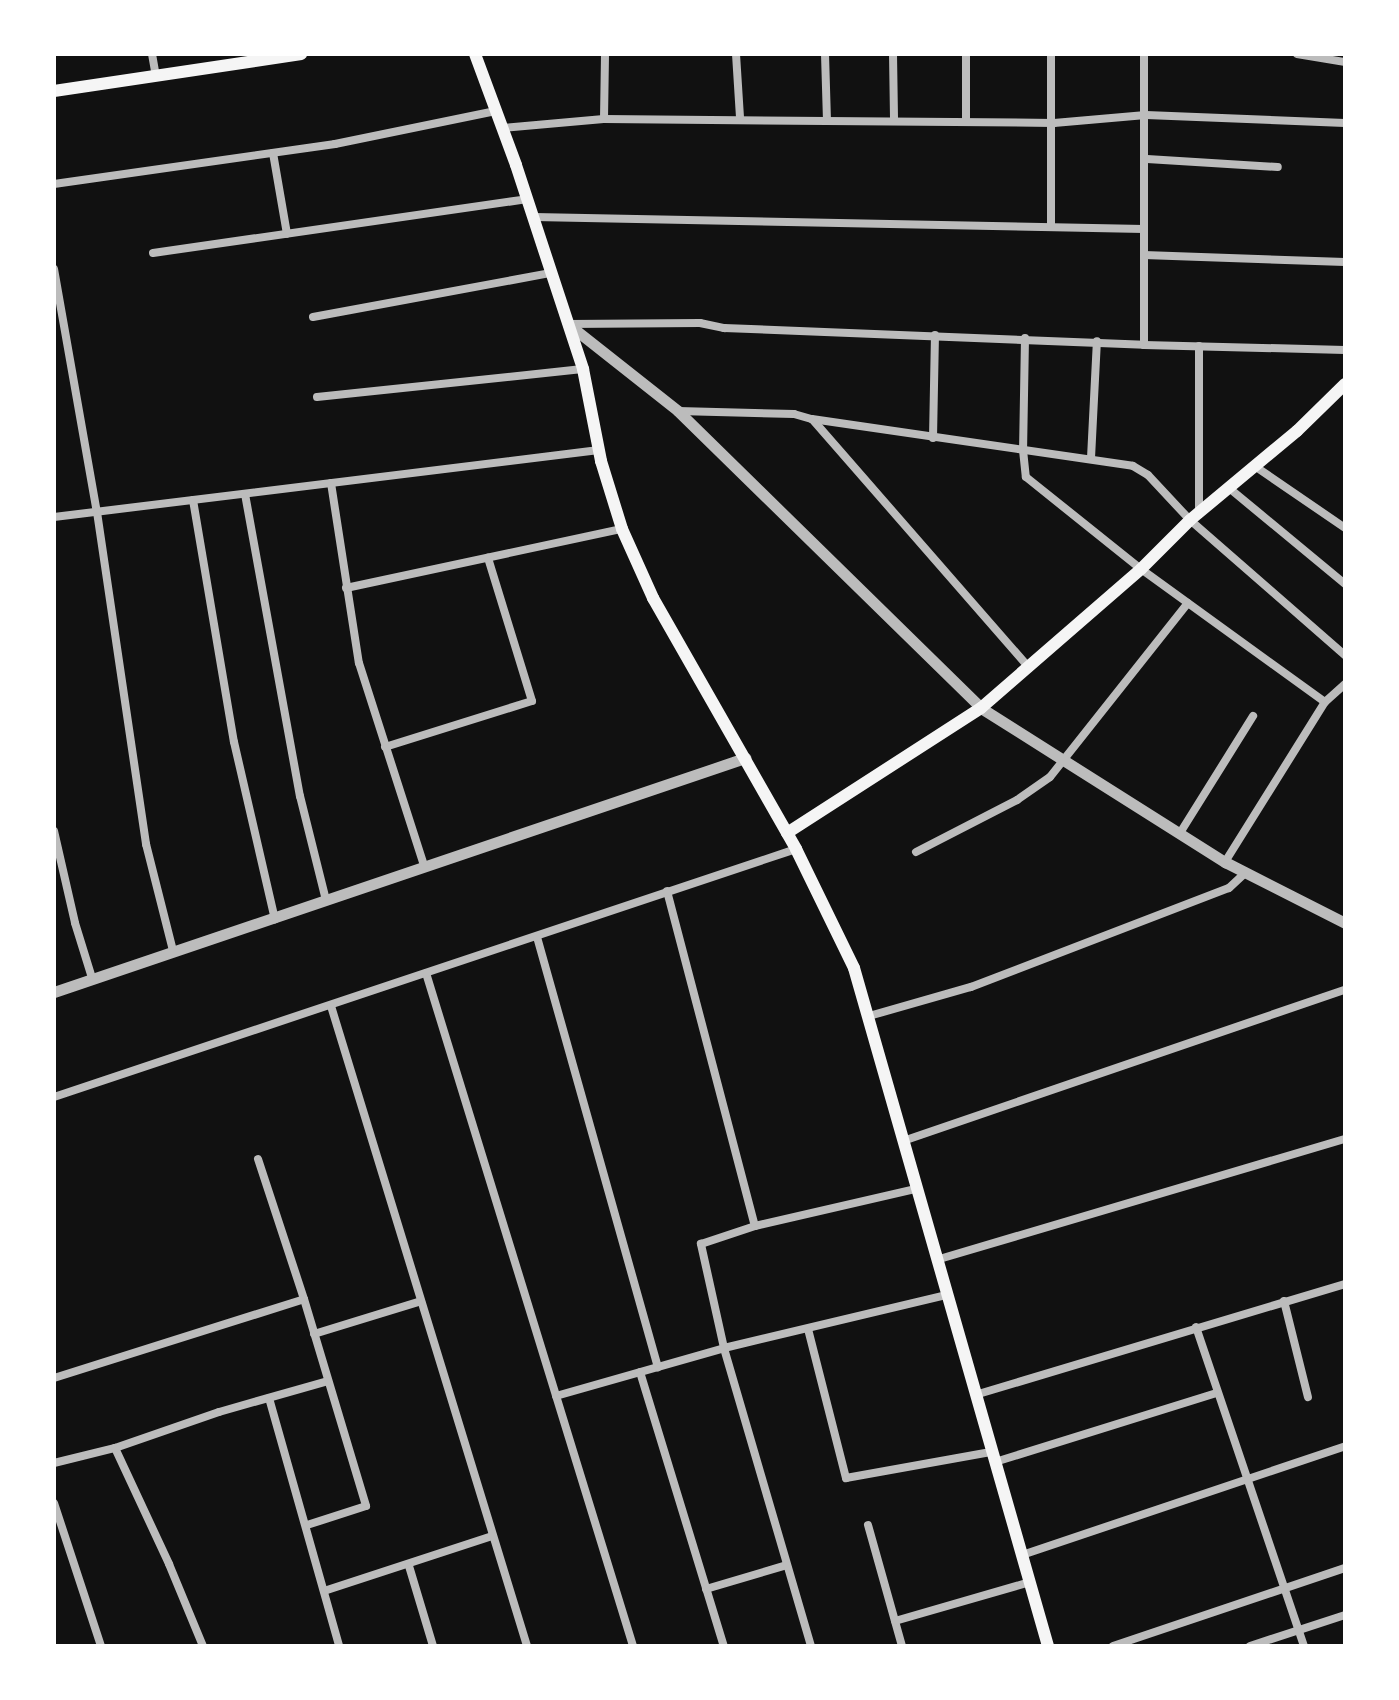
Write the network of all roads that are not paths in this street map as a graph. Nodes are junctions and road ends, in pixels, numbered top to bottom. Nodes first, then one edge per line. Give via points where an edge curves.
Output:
1 (152, 54) edge
2 (301, 54) edge
3 (475, 54) edge
4 (605, 54) edge
5 (736, 54) edge
6 (825, 54) edge
7 (893, 54) edge
8 (966, 54) edge
9 (1051, 54) edge
10 (1144, 54) edge
11 (1297, 54) edge
12 (255, 58) edge
13 (1345, 62) edge
14 (156, 77) junction
15 (54, 89) edge
16 (496, 111) junction
17 (1146, 115) junction
18 (740, 118) junction
19 (604, 119) junction
20 (894, 119) junction
21 (966, 119) junction
22 (827, 121) junction
23 (1054, 123) junction
24 (1345, 123) edge
25 (503, 128) junction
26 (273, 153) junction
27 (1147, 159) junction
28 (1278, 167) dead end
29 (54, 184) edge
30 (527, 199) junction
31 (534, 217) junction
32 (1051, 226) junction
33 (1144, 229) junction
34 (287, 234) junction
35 (153, 253) dead end
36 (1144, 255) junction
37 (1345, 262) edge
38 (54, 269) edge
39 (551, 273) junction
40 (313, 317) dead end
41 (568, 324) junction
42 (935, 335) junction
43 (1025, 338) junction
44 (1097, 341) junction
45 (1144, 345) junction
46 (1199, 346) junction
47 (1345, 350) edge
48 (583, 369) junction
49 (1345, 384) edge
50 (317, 397) dead end
51 (678, 411) junction
52 (812, 419) junction
53 (933, 438) junction
54 (599, 450) junction
55 (1023, 450) junction
56 (1091, 458) junction
57 (1256, 467) junction
58 (331, 483) junction
59 (1229, 488) junction
60 (245, 494) junction
61 (193, 500) junction
62 (97, 512) junction
63 (1194, 516) junction
64 (54, 517) edge
65 (1345, 528) edge
66 (622, 529) junction
67 (488, 558) junction
68 (1141, 569) junction
69 (1345, 584) edge
70 (346, 588) junction
71 (1188, 603) junction
72 (1345, 655) edge
73 (1029, 668) junction
74 (1345, 684) edge
75 (1325, 702) junction
76 (981, 708) junction
77 (1253, 716) dead end
78 (385, 747) junction
79 (745, 758) junction
80 (1065, 759) junction
81 (54, 831) edge
82 (787, 833) junction
83 (1180, 833) junction
84 (796, 849) junction
85 (916, 852) dead end
86 (1225, 862) junction
87 (424, 866) junction
88 (1245, 873) junction
89 (667, 891) junction
90 (326, 900) junction
91 (275, 919) junction
92 (1345, 923) edge
93 (537, 937) junction
94 (173, 951) junction
95 (426, 973) junction
96 (92, 978) junction
97 (1345, 990) edge
98 (54, 992) edge
99 (331, 1006) junction
100 (869, 1016) junction
101 (54, 1097) edge
102 (1345, 1139) edge
103 (903, 1141) junction
104 (258, 1159) dead end
105 (915, 1189) junction
106 (755, 1226) junction
107 (936, 1260) junction
108 (1345, 1284) edge
109 (946, 1295) junction
110 (304, 1299) junction
111 (421, 1301) junction
112 (1284, 1301) junction
113 (1196, 1327) junction
114 (808, 1329) junction
115 (314, 1334) junction
116 (724, 1348) junction
117 (658, 1367) junction
118 (640, 1372) junction
119 (54, 1378) edge
120 (328, 1381) junction
121 (1217, 1393) junction
122 (975, 1395) junction
123 (556, 1396) junction
124 (1308, 1397) dead end
125 (269, 1398) junction
126 (1345, 1446) edge
127 (115, 1448) junction
128 (993, 1457) junction
129 (54, 1463) edge
130 (1246, 1480) junction
131 (54, 1503) edge
132 (307, 1525) junction
133 (868, 1525) dead end
134 (492, 1536) junction
135 (1022, 1555) junction
136 (787, 1565) junction
137 (409, 1566) junction
138 (1345, 1568) edge
139 (1030, 1582) junction
140 (706, 1589) junction
141 (1285, 1589) junction
142 (324, 1591) junction
143 (1345, 1615) edge
144 (895, 1621) junction
145 (1298, 1631) junction
146 (101, 1646) edge
147 (203, 1646) edge
148 (339, 1646) edge
149 (433, 1646) edge
150 (527, 1646) edge
151 (633, 1646) edge
152 (724, 1646) edge
153 (811, 1646) edge
154 (902, 1646) edge
155 (1048, 1646) edge
156 (1113, 1646) edge
157 (1250, 1646) edge
158 (1304, 1646) edge

1 - 14 street
2 - 12 main road
3 - 16 main road
4 - 19 street
5 - 18 street
6 - 22 street
7 - 20 street
8 - 21 street
9 - 23 street
10 - 17 street
11 - 13 street
12 - 14 main road
14 - 15 main road
16 - 25 main road
16 - 26 street
17 - 23 street
17 - 24 street
17 - 27 street
18 - 19 street
18 - 22 street
19 - 25 street
20 - 21 street
20 - 22 street
21 - 23 street
23 - 32 street
25 - 30 main road
26 - 29 street
26 - 34 street
27 - 28 street
27 - 33 street
30 - 31 main road
30 - 34 street
31 - 32 street
31 - 39 main road
32 - 33 street
33 - 36 street
34 - 35 street
36 - 37 street
36 - 45 street
38 - 62 street
39 - 40 street
39 - 41 main road
41 - 42 street via 700,323
41 - 48 main road
41 - 51 street
42 - 43 street
42 - 53 street
43 - 44 street
43 - 55 street
44 - 45 street
44 - 56 street
45 - 46 street
46 - 47 street
46 - 63 street
48 - 50 street
48 - 54 main road
49 - 57 main road
51 - 52 street
51 - 76 street
52 - 53 street
52 - 73 street
53 - 55 street
54 - 58 street
54 - 66 main road
55 - 56 street
55 - 68 street via 1026,477
56 - 63 street via 1141,469
57 - 59 main road
57 - 65 street
58 - 60 street
58 - 70 street
59 - 63 main road
59 - 69 street
60 - 61 street
60 - 90 street via 300,796
61 - 62 street
61 - 91 street via 234,742
62 - 64 street
62 - 94 street via 146,844
63 - 68 main road
63 - 72 street
66 - 67 street
66 - 79 main road via 653,598
67 - 70 street
67 - 78 street via 532,701
68 - 71 street
68 - 73 main road
70 - 78 street via 359,663
71 - 75 street
71 - 80 street
73 - 76 main road
74 - 75 street
75 - 86 street
76 - 80 street
76 - 82 main road
77 - 83 street
78 - 87 street
79 - 82 main road
79 - 87 street
80 - 83 street
80 - 85 street via 1035,789
81 - 96 street
82 - 84 main road
83 - 86 street
84 - 89 street
84 - 100 main road via 846,948
86 - 88 street
87 - 90 street
88 - 92 street
88 - 100 street via 1229,888 971,987
89 - 93 street
89 - 106 street
90 - 91 street
91 - 94 street
93 - 95 street
93 - 117 street
94 - 96 street
95 - 99 street
95 - 123 street
96 - 98 street
97 - 103 street
99 - 101 street
99 - 111 street
100 - 103 main road
102 - 107 street
103 - 105 main road
104 - 110 street
105 - 106 street
105 - 107 main road
106 - 116 street via 701,1244
107 - 109 main road
108 - 112 street
109 - 114 street
109 - 122 main road
110 - 115 street
110 - 119 street
111 - 115 street
111 - 134 street
112 - 113 street
112 - 124 street
113 - 121 street
113 - 122 street
114 - 116 street
114 - 128 street via 846,1478
115 - 120 street
116 - 117 street
116 - 136 street
117 - 118 street
118 - 123 street
118 - 140 street
120 - 125 street
120 - 132 street via 366,1506
121 - 128 street
121 - 130 street
122 - 128 main road
123 - 151 street
125 - 127 street
125 - 132 street
126 - 130 street
127 - 129 street
127 - 147 street
128 - 135 main road
130 - 135 street
130 - 141 street
131 - 146 street
132 - 142 street
133 - 144 street
134 - 137 street
134 - 150 street
135 - 139 main road
136 - 140 street
136 - 153 street
137 - 142 street
137 - 149 street
138 - 141 street
139 - 144 street
139 - 155 main road
140 - 152 street
141 - 145 street
141 - 156 street
142 - 148 street
143 - 145 street
144 - 154 street
145 - 157 street
145 - 158 street

